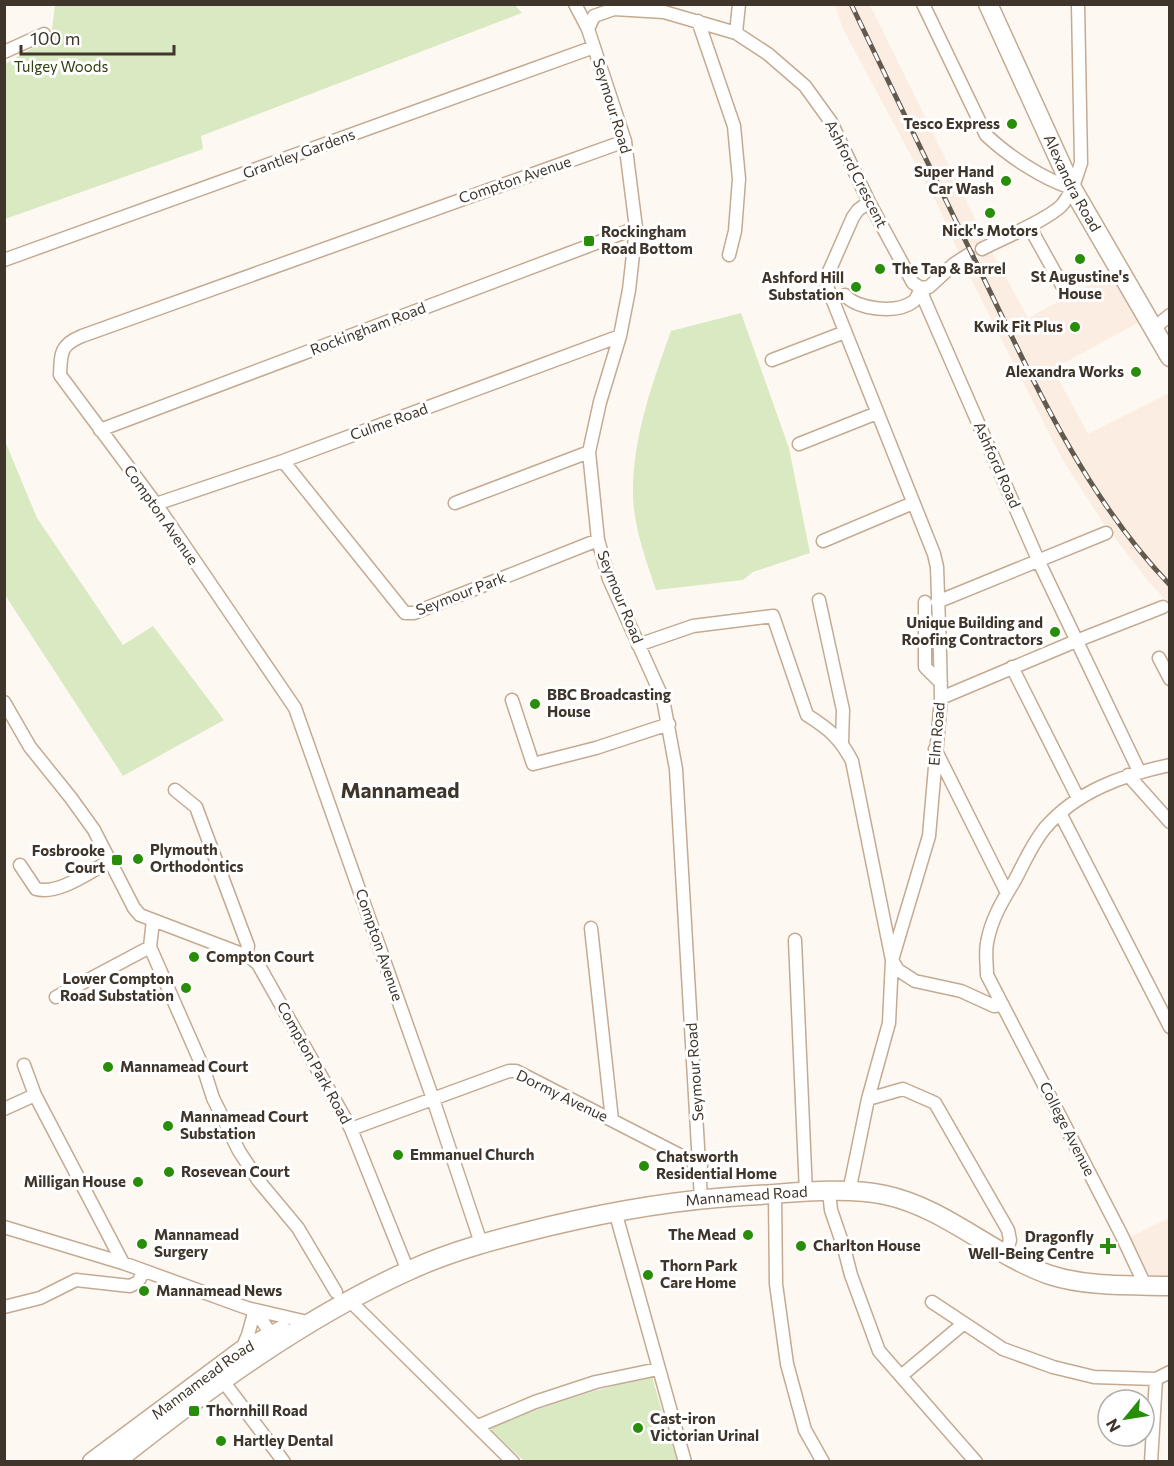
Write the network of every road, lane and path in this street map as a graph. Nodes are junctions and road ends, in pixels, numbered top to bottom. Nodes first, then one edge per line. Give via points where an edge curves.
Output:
1 (575, 4) edge
2 (739, 4) edge
3 (923, 4) edge
4 (988, 4) edge
5 (1078, 4) edge
6 (698, 21) junction
7 (588, 29) junction
8 (735, 33) junction
9 (44, 34) dead end
10 (594, 47) junction
11 (4, 52) edge
12 (625, 141) junction
13 (1072, 188) junction
14 (869, 201) junction
15 (1029, 226) junction
16 (636, 228) junction
17 (982, 249) dead end
18 (729, 255) dead end
19 (968, 255) dead end
20 (4, 260) edge
21 (1063, 287) dead end
22 (921, 288) junction
23 (845, 295) dead end
24 (1164, 324) edge
25 (844, 332) junction
26 (620, 336) junction
27 (1170, 357) edge
28 (772, 360) dead end
29 (877, 414) junction
30 (100, 430) junction
31 (799, 444) dead end
32 (589, 452) junction
33 (283, 461) junction
34 (455, 502) dead end
35 (913, 503) junction
36 (156, 504) junction
37 (1106, 533) dead end
38 (597, 540) junction
39 (823, 541) dead end
40 (1039, 562) junction
41 (819, 600) dead end
42 (931, 602) junction
43 (1163, 607) dead end
44 (1076, 641) junction
45 (638, 645) junction
46 (1159, 658) dead end
47 (1012, 667) junction
48 (1170, 679) edge
49 (941, 698) junction
50 (512, 700) dead end
51 (4, 702) edge
52 (9, 720) edge
53 (669, 724) junction
54 (842, 742) junction
55 (935, 749) junction
56 (1170, 765) edge
57 (1133, 773) junction
58 (175, 790) dead end
59 (1078, 798) junction
60 (1060, 813) junction
61 (1170, 822) edge
62 (110, 861) junction
63 (21, 865) dead end
64 (1007, 893) junction
65 (153, 920) junction
66 (591, 928) dead end
67 (795, 940) dead end
68 (150, 947) junction
69 (246, 956) junction
70 (892, 960) junction
71 (56, 997) dead end
72 (1002, 1005) junction
73 (1170, 1027) edge
74 (24, 1065) dead end
75 (35, 1095) junction
76 (433, 1099) junction
77 (868, 1099) junction
78 (4, 1109) edge
79 (612, 1120) junction
80 (351, 1129) junction
81 (701, 1166) junction
82 (829, 1192) junction
83 (849, 1192) junction
84 (806, 1193) junction
85 (775, 1194) junction
86 (701, 1198) junction
87 (615, 1210) junction
88 (4, 1227) edge
89 (481, 1242) junction
90 (1006, 1254) junction
91 (123, 1263) junction
92 (408, 1271) junction
93 (144, 1272) junction
94 (1145, 1285) junction
95 (1170, 1286) edge
96 (343, 1296) junction
97 (932, 1302) dead end
98 (4, 1307) edge
99 (250, 1310) junction
100 (324, 1314) junction
101 (303, 1321) junction
102 (963, 1324) junction
103 (274, 1340) junction
104 (241, 1351) junction
105 (658, 1369) junction
106 (1170, 1372) edge
107 (901, 1376) junction
108 (1156, 1379) junction
109 (223, 1381) junction
110 (478, 1426) junction
111 (118, 1456) edge
112 (279, 1460) edge
113 (92, 1461) edge
114 (513, 1461) edge
115 (685, 1461) edge
116 (823, 1461) edge
117 (976, 1461) edge
118 (1151, 1461) edge

1 - 7 street, Seymour Road
2 - 8 street
3 - 13 street via 986,135 1055,183
4 - 13 main road, Alexandra Road
5 - 13 street via 1081,163
6 - 7 street, Ashford Crescent via 663,12 614,9 594,16
6 - 8 street, Ashford Crescent
6 - 18 street via 734,126 739,179
7 - 10 street, Seymour Road
8 - 14 street, Ashford Crescent via 768,54 805,86 831,122
9 - 11 street
10 - 12 street, Seymour Road
10 - 20 street, Grantley Gardens
12 - 16 street, Seymour Road
12 - 30 street, Compton Avenue via 70,341 61,352 60,375
13 - 15 street via 1060,207
13 - 24 main road, Alexandra Road
14 - 22 street, Ashford Crescent via 913,283
14 - 25 street, Elm Road via 849,226 827,276
15 - 17 street
15 - 21 street
16 - 26 street, Seymour Road
16 - 30 street, Rockingham Road
19 - 22 street via 928,287
22 - 23 street via 914,301 881,309 852,302
22 - 40 street, Ashford Road
24 - 27 main road, Alexandra Road
25 - 28 street
25 - 29 street, Elm Road
26 - 32 street, Seymour Road
26 - 33 street, Culme Road
29 - 31 street
29 - 35 street, Elm Road
30 - 36 street, Compton Avenue
32 - 34 street
32 - 38 street, Seymour Road
33 - 36 street, Culme Road
33 - 38 street, Seymour Park via 405,613 414,613
35 - 39 street
35 - 42 street, Elm Road via 937,567
36 - 76 street, Compton Avenue via 295,708
37 - 40 street
38 - 45 street, Seymour Road via 609,579
40 - 42 street
40 - 44 street, Ashford Road
41 - 54 street via 843,710
42 - 49 street, Elm Road
43 - 44 street
44 - 47 street
44 - 57 street, Ashford Road
45 - 53 street, Seymour Road via 663,699
45 - 54 street via 693,626 773,616 807,715
46 - 48 street
47 - 49 street
47 - 59 street
49 - 55 street, Elm Road
50 - 53 street via 533,764
51 - 52 street, Compton Park Road
52 - 62 street, Compton Park Road via 94,830
53 - 81 street, Seymour Road via 676,769
54 - 70 street via 852,761
55 - 64 street
55 - 70 street, Elm Road via 929,836
56 - 57 street
57 - 59 street
57 - 61 street, Ashford Road
58 - 69 street via 196,807 241,925 248,946
59 - 60 street
60 - 64 street via 1044,829
60 - 73 street
62 - 63 street via 57,890 44,891 36,889
62 - 65 street, Compton Park Road via 134,908
64 - 72 street, College Avenue via 987,944 987,975
65 - 68 street
65 - 69 street, Compton Park Road
66 - 79 street
67 - 84 street
68 - 71 street
68 - 96 street via 239,1151 298,1228
69 - 80 street, Compton Park Road via 258,963
70 - 72 street via 898,970 915,981 961,991 994,1006
70 - 77 street, Elm Road via 889,1023
72 - 94 street, College Avenue
74 - 75 street
75 - 78 street
75 - 91 street
76 - 79 street, Dormy Avenue via 516,1071
76 - 80 street, Dormy Avenue
76 - 89 street, Compton Avenue
77 - 83 street, Elm Road
77 - 90 street via 903,1089 935,1103 1008,1230
79 - 81 street, Dormy Avenue
80 - 92 street, Compton Park Road
81 - 86 street, Seymour Road
82 - 83 main road, Mannamead Road
82 - 84 main road, Mannamead Road
82 - 107 street via 851,1275 879,1351
83 - 90 main road, Mannamead Road via 884,1195 911,1203 938,1214
84 - 85 main road, Mannamead Road
85 - 86 main road, Mannamead Road
85 - 116 street via 776,1284 787,1364 806,1430
86 - 87 main road, Mannamead Road
87 - 89 main road, Mannamead Road
87 - 105 street
88 - 91 street
89 - 92 main road, Mannamead Road
90 - 94 main road, Mannamead Road via 1072,1280
91 - 93 street
92 - 96 main road, Mannamead Road
93 - 98 street via 130,1286 76,1280 40,1298
93 - 99 street
94 - 95 main road, Mannamead Road
96 - 100 main road, Mannamead Road
96 - 110 street
97 - 102 street
99 - 101 street
99 - 103 street
99 - 104 street via 248,1335
100 - 101 main road, Mannamead Road
100 - 103 main road, Mannamead Road
101 - 103 main road, Mannamead Road
102 - 107 street
102 - 108 street via 1003,1349 1053,1367 1094,1377
103 - 104 main road, Mannamead Road
103 - 109 main road, Mannamead Road
104 - 111 main road, Mannamead Road
105 - 110 street via 576,1389
105 - 115 street
106 - 108 street
107 - 117 street
108 - 118 street
109 - 111 main road, Mannamead Road
109 - 112 street
110 - 114 street
111 - 113 main road, Mannamead Road

